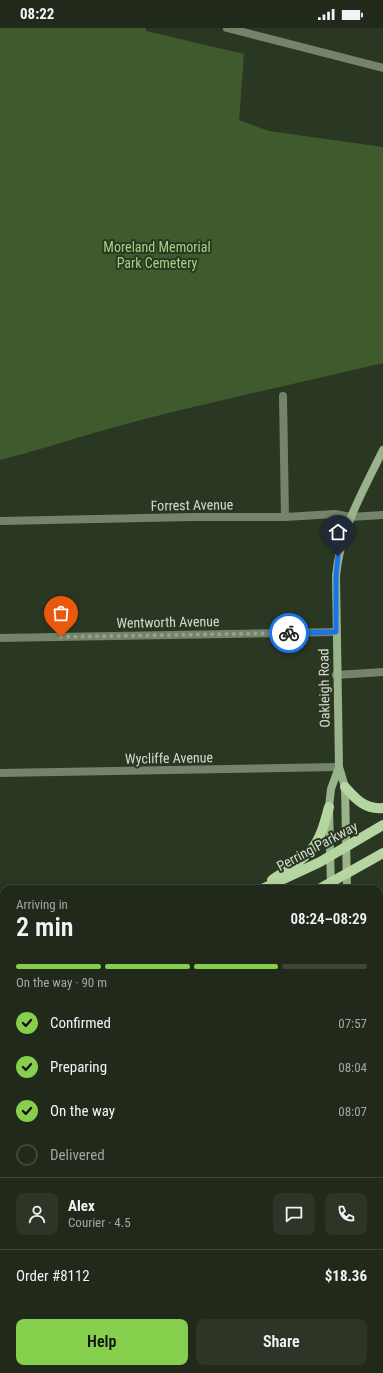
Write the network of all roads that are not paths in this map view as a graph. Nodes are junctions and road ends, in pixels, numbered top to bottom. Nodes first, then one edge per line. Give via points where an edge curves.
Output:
1 (227, 28) edge
2 (383, 68) edge
3 (283, 396) dead end
4 (383, 450) edge
5 (383, 515) edge
6 (285, 517) junction
7 (350, 517) junction
8 (0, 521) edge
9 (336, 632) junction
10 (0, 638) edge
11 (383, 672) edge
12 (336, 675) junction
13 (339, 767) junction
14 (0, 773) edge
15 (345, 787) junction
16 (329, 807) junction
17 (383, 808) edge
18 (383, 826) edge
19 (346, 847) junction
20 (383, 853) edge
21 (330, 856) junction
22 (347, 874) junction
23 (264, 885) edge
24 (270, 885) edge
25 (331, 885) edge
26 (332, 885) edge
27 (347, 885) edge

1 - 2 street
3 - 6 street
4 - 7 street, Oakleigh Road
5 - 7 street, Forrest Avenue
6 - 7 street, Forrest Avenue via 335,514
6 - 8 street, Forrest Avenue
7 - 9 street, Oakleigh Road via 337,566
9 - 10 street, Wentworth Avenue
9 - 12 street, Oakleigh Road
11 - 12 street
12 - 13 street, Oakleigh Road
13 - 14 street, Wycliffe Avenue
13 - 15 street, Oakleigh Road
13 - 16 street, Oakleigh Road via 331,789
15 - 17 main road via 361,804 369,808
15 - 19 street, Oakleigh Road
16 - 21 street, Oakleigh Road
16 - 23 main road via 323,828 311,850
18 - 19 main road, Perring Parkway
19 - 21 main road, Perring Parkway
19 - 22 street, Oakleigh Road
20 - 22 main road
21 - 24 main road, Perring Parkway
21 - 25 street, Oakleigh Road
22 - 26 main road
22 - 27 street, Oakleigh Road

